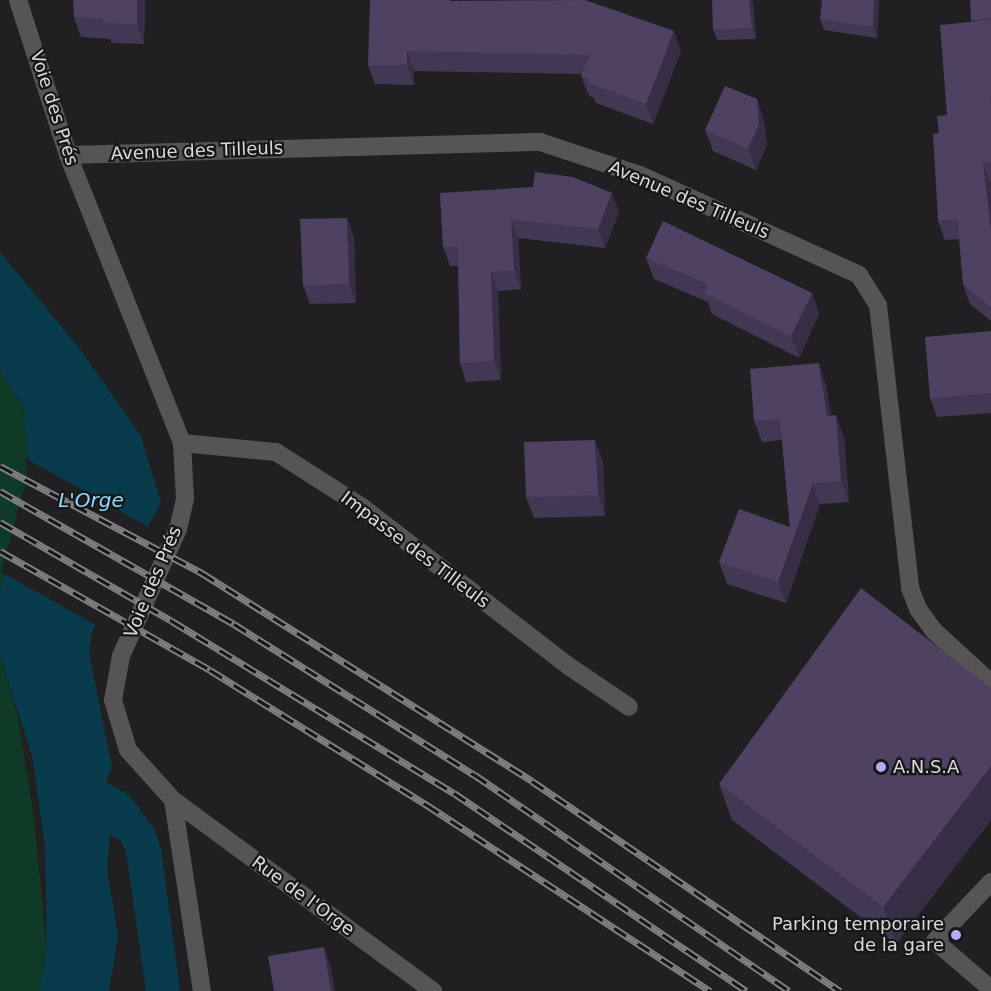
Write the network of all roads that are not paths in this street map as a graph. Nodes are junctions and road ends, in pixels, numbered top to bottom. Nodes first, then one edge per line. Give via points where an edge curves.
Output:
1 (18, 0) edge
2 (68, 155) junction
3 (182, 442) junction
4 (991, 683) edge
5 (629, 707) dead end
6 (173, 800) junction
7 (991, 882) edge
8 (991, 989) edge
9 (202, 991) edge
10 (433, 991) edge

1 - 2 street, Voie des Prés
2 - 3 street, Voie des Prés
2 - 4 street, Avenue des Tilleuls via 540,142 640,175 859,274 878,305 910,588 918,609 933,630
3 - 5 street, Impasse des Tilleuls via 276,452 362,507 570,667
3 - 6 street, Voie des Prés via 184,499 178,529 121,656 113,699 128,750
6 - 9 street
6 - 10 street, Rue de l'Orge
7 - 8 street via 935,941

